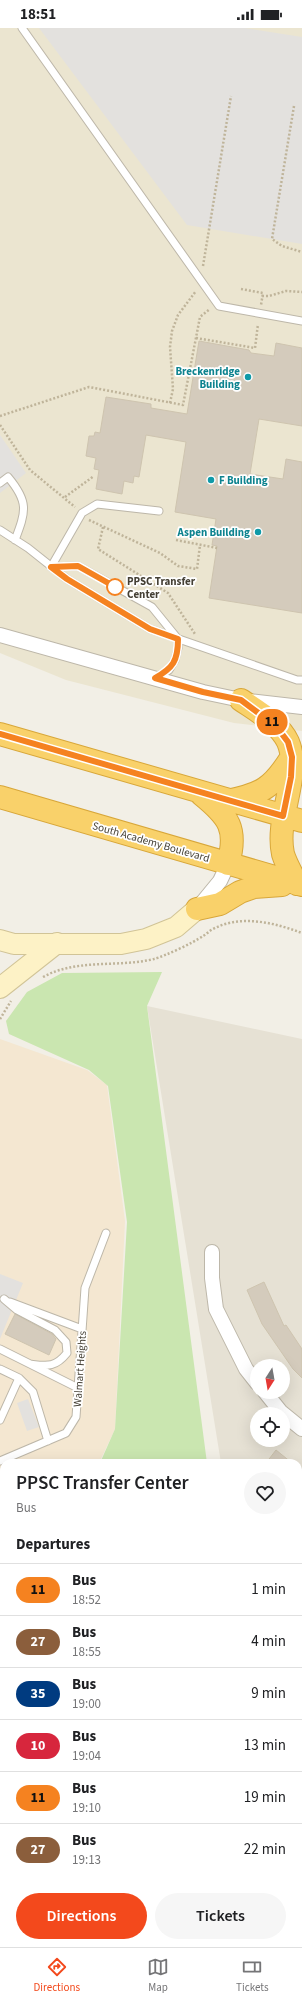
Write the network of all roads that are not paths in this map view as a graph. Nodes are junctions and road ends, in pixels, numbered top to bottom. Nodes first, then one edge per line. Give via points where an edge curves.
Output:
1 (22, 28) edge
2 (302, 321) edge
3 (0, 483) edge
4 (159, 511) dead end
5 (0, 530) edge
6 (15, 540) junction
7 (51, 567) junction
8 (0, 635) edge
9 (178, 639) junction
10 (155, 678) junction
11 (302, 680) edge
12 (241, 700) junction
13 (302, 707) edge
14 (0, 734) edge
15 (292, 757) junction
16 (200, 792) junction
17 (0, 797) edge
18 (227, 801) junction
19 (292, 819) edge
20 (228, 864) junction
21 (299, 885) edge
22 (197, 909) junction
23 (0, 940) edge
24 (57, 943) junction
25 (0, 988) edge
26 (106, 1233) dead end
27 (212, 1252) dead end
28 (2, 1299) edge
29 (82, 1330) junction
30 (0, 1349) edge
31 (30, 1364) junction
32 (0, 1369) edge
33 (250, 1374) edge
34 (18, 1378) junction
35 (78, 1388) junction
36 (271, 1399) edge
37 (0, 1420) edge
38 (302, 1428) edge
39 (48, 1441) junction
40 (5, 1459) edge

1 - 2 lane via 219,306
3 - 6 lane via 8,477 19,490 25,505 24,517
4 - 7 lane via 97,504 82,513
5 - 6 lane
6 - 7 lane
7 - 9 lane via 150,629
7 - 9 lane via 78,566 152,607
8 - 10 street
9 - 10 lane via 178,648 172,665 169,670
9 - 11 lane
10 - 12 street
12 - 13 street
12 - 15 highway via 276,726 288,742
14 - 16 highway
15 - 18 highway via 278,778 266,788 249,796
15 - 19 highway
16 - 18 highway
16 - 20 highway via 228,820 233,847
17 - 20 highway, South Academy Boulevard
18 - 19 highway
19 - 21 highway via 281,834 283,854
20 - 21 highway, South Academy Boulevard
20 - 22 street via 220,881
21 - 22 highway via 254,887 220,904
22 - 24 street via 176,927 146,939 121,944
23 - 24 street via 14,944
24 - 25 street
26 - 29 lane, Walmart Heights via 85,1288
27 - 33 street via 216,1309
28 - 29 lane
28 - 31 lane via 54,1330 66,1342 67,1353 60,1361 49,1366
29 - 35 lane, Walmart Heights
30 - 31 lane
31 - 35 lane
32 - 34 lane
34 - 37 lane
34 - 39 lane via 33,1392
35 - 39 lane, Walmart Heights via 76,1417 66,1433
36 - 38 street via 281,1412
39 - 40 lane, Walmart Heights

